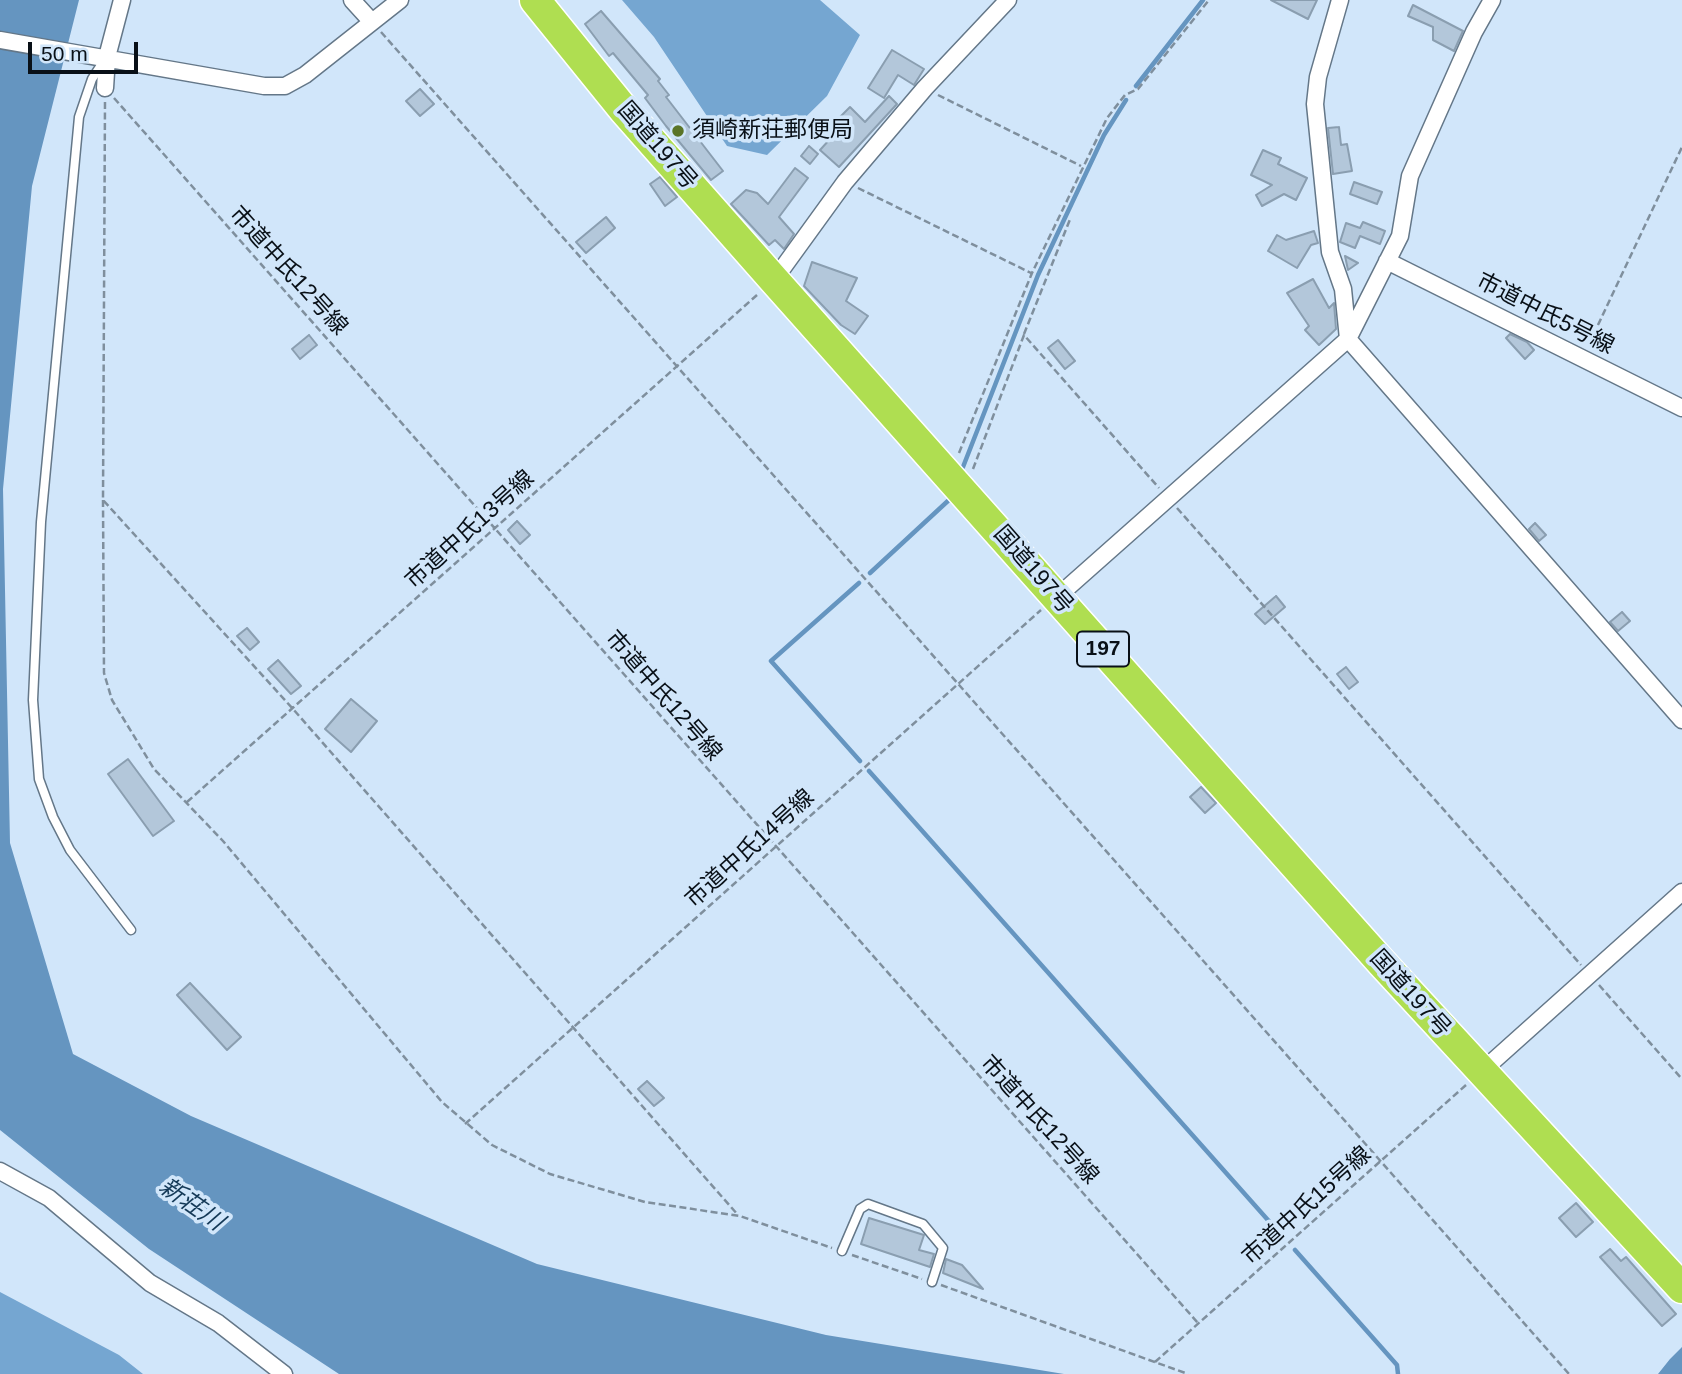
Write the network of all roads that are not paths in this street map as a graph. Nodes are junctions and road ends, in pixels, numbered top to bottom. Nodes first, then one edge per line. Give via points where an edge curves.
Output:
1 (122, 0) edge
2 (352, 0) edge
3 (400, 0) edge
4 (535, 0) edge
5 (1008, 0) edge
6 (1340, 0) edge
7 (1492, 0) edge
8 (372, 22) junction
9 (0, 40) edge
10 (99, 56) junction
11 (105, 88) road end
12 (1387, 261) junction
13 (774, 280) junction
14 (1348, 339) junction
15 (1682, 408) edge
16 (1057, 597) junction
17 (1682, 720) edge
18 (1682, 892) edge
19 (131, 930) dead end
20 (1480, 1072) junction
21 (0, 1171) edge
22 (842, 1251) road end
23 (932, 1282) road end
24 (1682, 1287) edge
25 (284, 1374) edge

1 - 10 street
2 - 8 street
3 - 8 street
4 - 13 highway, 国道197号 / 197 via 624,110
5 - 13 street via 845,182
6 - 14 street via 1315,104 1330,252 1343,289
7 - 12 street via 1410,176 1400,236
8 - 10 street via 285,86
9 - 10 street
10 - 11 street
10 - 19 lane via 79,117 41,522 33,700 38,779 52,817 70,850
12 - 14 street
12 - 15 street, 市道中氏5号線
13 - 16 highway, 国道197号 / 197
14 - 16 street
14 - 17 street
16 - 20 highway, 国道197号 / 197
18 - 20 street
20 - 24 highway, 国道197号 / 197
21 - 25 street via 49,1198 150,1283 218,1323
22 - 23 lane via 860,1209 868,1204 923,1224 943,1248

